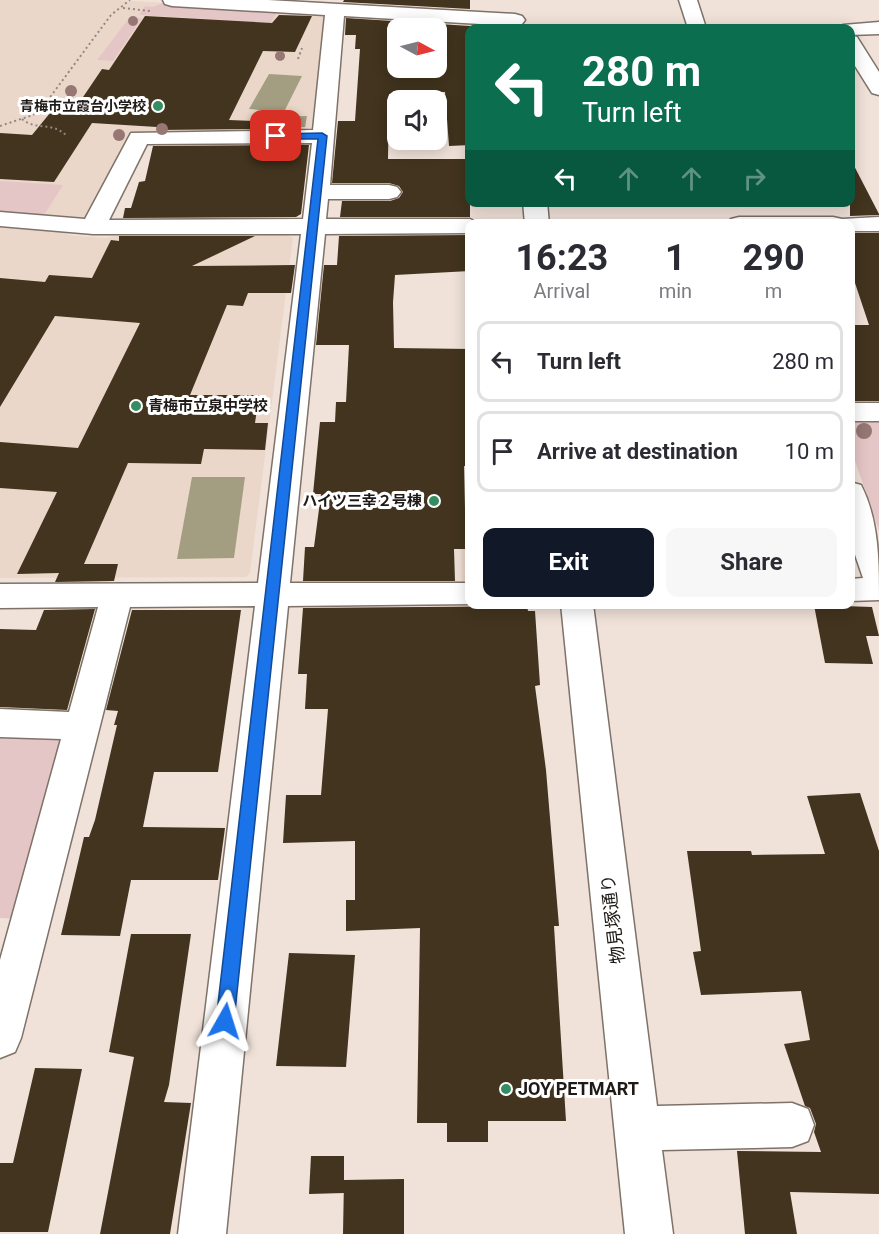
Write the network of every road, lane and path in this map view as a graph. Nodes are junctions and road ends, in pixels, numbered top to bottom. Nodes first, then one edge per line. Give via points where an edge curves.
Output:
1 (130, 0) edge
2 (172, 0) edge
3 (512, 0) edge
4 (688, 0) edge
5 (403, 7) edge
6 (443, 8) edge
7 (335, 10) junction
8 (516, 24) edge
9 (696, 24) edge
10 (855, 28) edge
11 (879, 28) edge
12 (855, 49) edge
13 (879, 90) edge
14 (22, 119) junction
15 (0, 126) edge
16 (66, 135) dead end
17 (322, 136) junction
18 (316, 192) junction
19 (389, 192) dead end
20 (0, 219) edge
21 (855, 224) edge
22 (879, 224) edge
23 (465, 226) edge
24 (93, 227) junction
25 (312, 227) junction
26 (855, 412) edge
27 (879, 412) edge
28 (855, 507) edge
29 (879, 578) edge
30 (855, 590) edge
31 (879, 590) edge
32 (465, 594) edge
33 (272, 595) junction
34 (0, 596) edge
35 (117, 596) junction
36 (579, 609) edge
37 (0, 723) edge
38 (83, 726) junction
39 (0, 1038) edge
40 (792, 1125) dead end
41 (637, 1128) junction
42 (201, 1234) edge
43 (649, 1234) edge

1 - 14 path via 111,15 42,108
2 - 7 street
3 - 8 street
4 - 9 street
5 - 6 street
5 - 7 street
6 - 8 street
7 - 17 street
10 - 11 street
12 - 13 street
14 - 15 path
14 - 16 path via 28,124 57,127
17 - 18 street
17 - 24 street via 139,138
18 - 19 street
18 - 25 street
20 - 24 street
21 - 22 street
23 - 25 street
24 - 25 street
25 - 33 street
26 - 27 street
28 - 29 street
30 - 31 street
32 - 33 street
33 - 35 street
33 - 42 street
34 - 35 street
35 - 38 street
36 - 41 street, 物見塚通り
37 - 38 street
38 - 39 street
40 - 41 street
41 - 43 street, 物見塚通り

